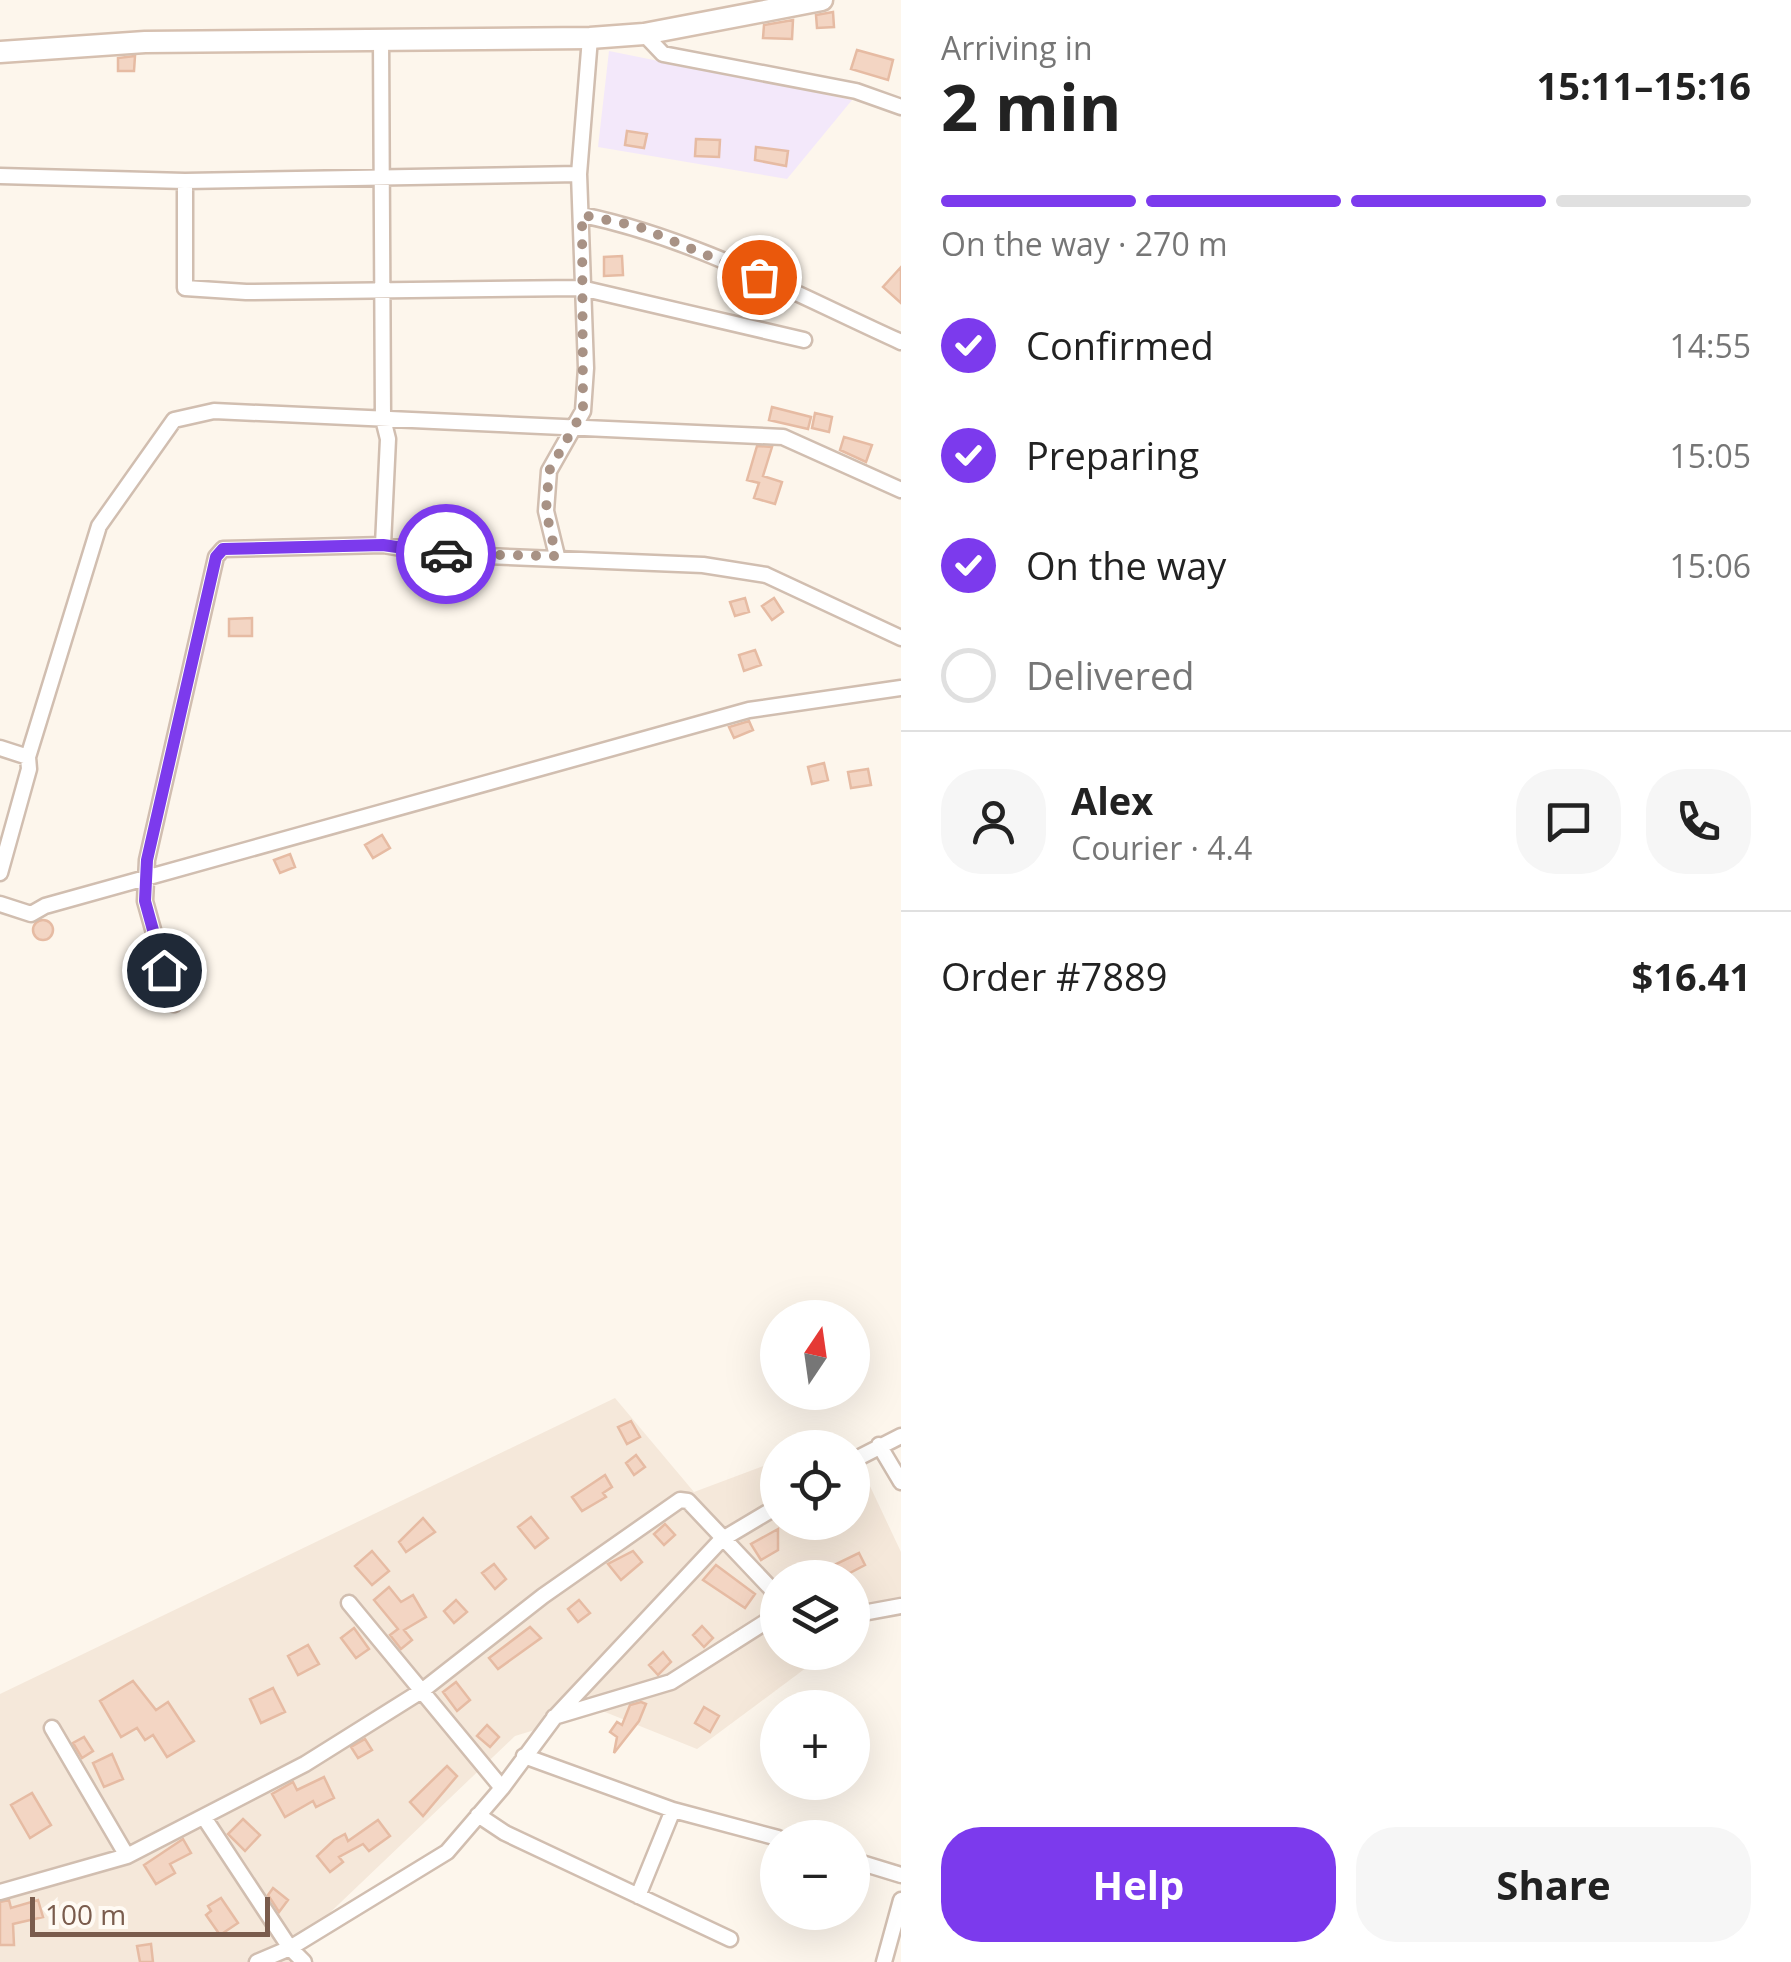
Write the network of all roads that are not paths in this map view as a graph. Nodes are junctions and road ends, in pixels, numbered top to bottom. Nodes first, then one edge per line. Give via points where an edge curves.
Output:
1 (822, 0) edge
2 (644, 34) junction
3 (381, 38) junction
4 (590, 38) junction
5 (0, 52) edge
6 (901, 108) edge
7 (579, 174) junction
8 (0, 176) edge
9 (382, 176) junction
10 (185, 181) junction
11 (582, 215) junction
12 (582, 288) junction
13 (380, 290) junction
14 (804, 340) dead end
15 (901, 342) edge
16 (383, 419) junction
17 (574, 430) junction
18 (901, 490) edge
19 (383, 545) junction
20 (556, 556) junction
21 (901, 638) edge
22 (901, 688) edge
23 (0, 748) edge
24 (28, 756) junction
25 (0, 873) edge
26 (149, 878) junction
27 (0, 903) edge
28 (174, 1004) dead end
29 (901, 1436) edge
30 (879, 1445) junction
31 (870, 1450) edge
32 (901, 1482) edge
33 (760, 1517) edge
34 (721, 1540) junction
35 (760, 1578) edge
36 (349, 1602) dead end
37 (901, 1606) edge
38 (870, 1612) edge
39 (760, 1625) edge
40 (424, 1690) junction
41 (554, 1718) junction
42 (52, 1728) dead end
43 (524, 1756) junction
44 (502, 1788) junction
45 (674, 1810) junction
46 (478, 1815) junction
47 (205, 1819) junction
48 (760, 1833) edge
49 (127, 1856) junction
50 (870, 1865) edge
51 (901, 1874) edge
52 (0, 1892) edge
53 (638, 1896) junction
54 (901, 1900) edge
55 (730, 1939) dead end
56 (290, 1948) junction
57 (257, 1962) edge
58 (304, 1962) edge
59 (884, 1962) edge

1 - 2 street
2 - 4 street
2 - 6 street via 663,54 856,91
3 - 4 street
3 - 5 street
3 - 9 street
4 - 7 street
7 - 9 street
7 - 11 street
8 - 10 street
9 - 10 street
9 - 13 street
10 - 13 street via 185,288
11 - 12 street
11 - 15 street via 637,226 728,262
12 - 13 street
12 - 14 street
12 - 17 street via 586,368 583,411
13 - 16 street
16 - 17 street
16 - 19 street
16 - 24 street via 214,411 174,420 99,526
17 - 18 street via 784,436
17 - 20 street via 549,471 546,511
19 - 20 street via 437,554
19 - 26 street via 223,549 216,557 147,860
20 - 21 street via 766,576
22 - 26 street via 749,710
23 - 24 street
24 - 25 street
26 - 27 street via 31,914
26 - 28 street via 145,901
29 - 30 street
30 - 31 street
30 - 32 street
33 - 34 street
34 - 35 street
34 - 40 street via 688,1502 670,1504
34 - 41 street
36 - 40 street
37 - 38 street
39 - 41 street via 671,1682
40 - 44 street
40 - 47 street
41 - 43 street
42 - 49 street
43 - 44 street
43 - 45 street
44 - 46 street
45 - 48 street
45 - 53 street
46 - 53 street
46 - 56 street via 447,1852
47 - 49 street
47 - 56 street
49 - 52 street
50 - 51 street
53 - 55 street
54 - 59 street
56 - 57 street
56 - 58 street

